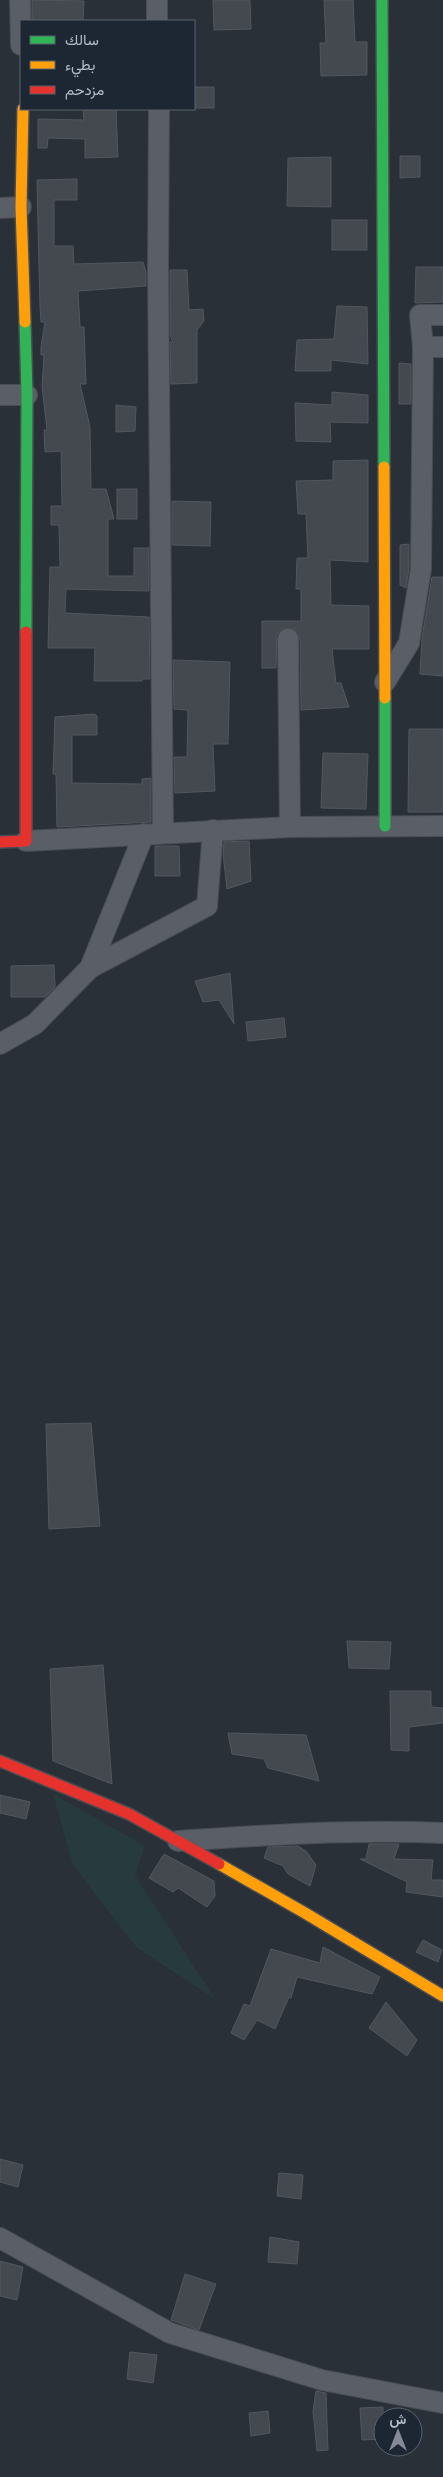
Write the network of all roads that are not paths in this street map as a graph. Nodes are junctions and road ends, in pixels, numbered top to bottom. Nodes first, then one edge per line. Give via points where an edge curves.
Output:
1 (20, 0) edge
2 (157, 0) edge
3 (382, 0) edge
4 (20, 20) edge
5 (158, 20) edge
6 (23, 110) edge
7 (159, 110) edge
8 (21, 206) junction
9 (0, 208) edge
10 (443, 315) edge
11 (423, 347) junction
12 (443, 347) edge
13 (0, 395) edge
14 (27, 395) junction
15 (288, 639) dead end
16 (385, 682) junction
17 (385, 826) junction
18 (443, 826) edge
19 (290, 827) junction
20 (213, 830) junction
21 (154, 833) junction
22 (26, 841) junction
23 (0, 842) edge
24 (90, 968) junction
25 (0, 1044) edge
26 (0, 1761) edge
27 (443, 1833) edge
28 (178, 1841) junction
29 (443, 1996) edge
30 (0, 2238) edge
31 (443, 2403) edge

1 - 4 street
2 - 5 street
3 - 16 street
6 - 8 street
7 - 21 street
8 - 9 street
8 - 14 street
10 - 11 street via 420,315
11 - 12 street
11 - 16 street via 421,569 409,643
13 - 14 street
14 - 22 street
15 - 19 street
16 - 17 street
17 - 18 street
17 - 19 street
19 - 20 street
20 - 21 street
20 - 24 street via 206,906
21 - 22 street
21 - 24 street
22 - 23 street
24 - 25 street via 36,1024
26 - 28 street via 129,1814
27 - 28 street via 274,1834
28 - 29 street
30 - 31 street via 170,2333 322,2380

